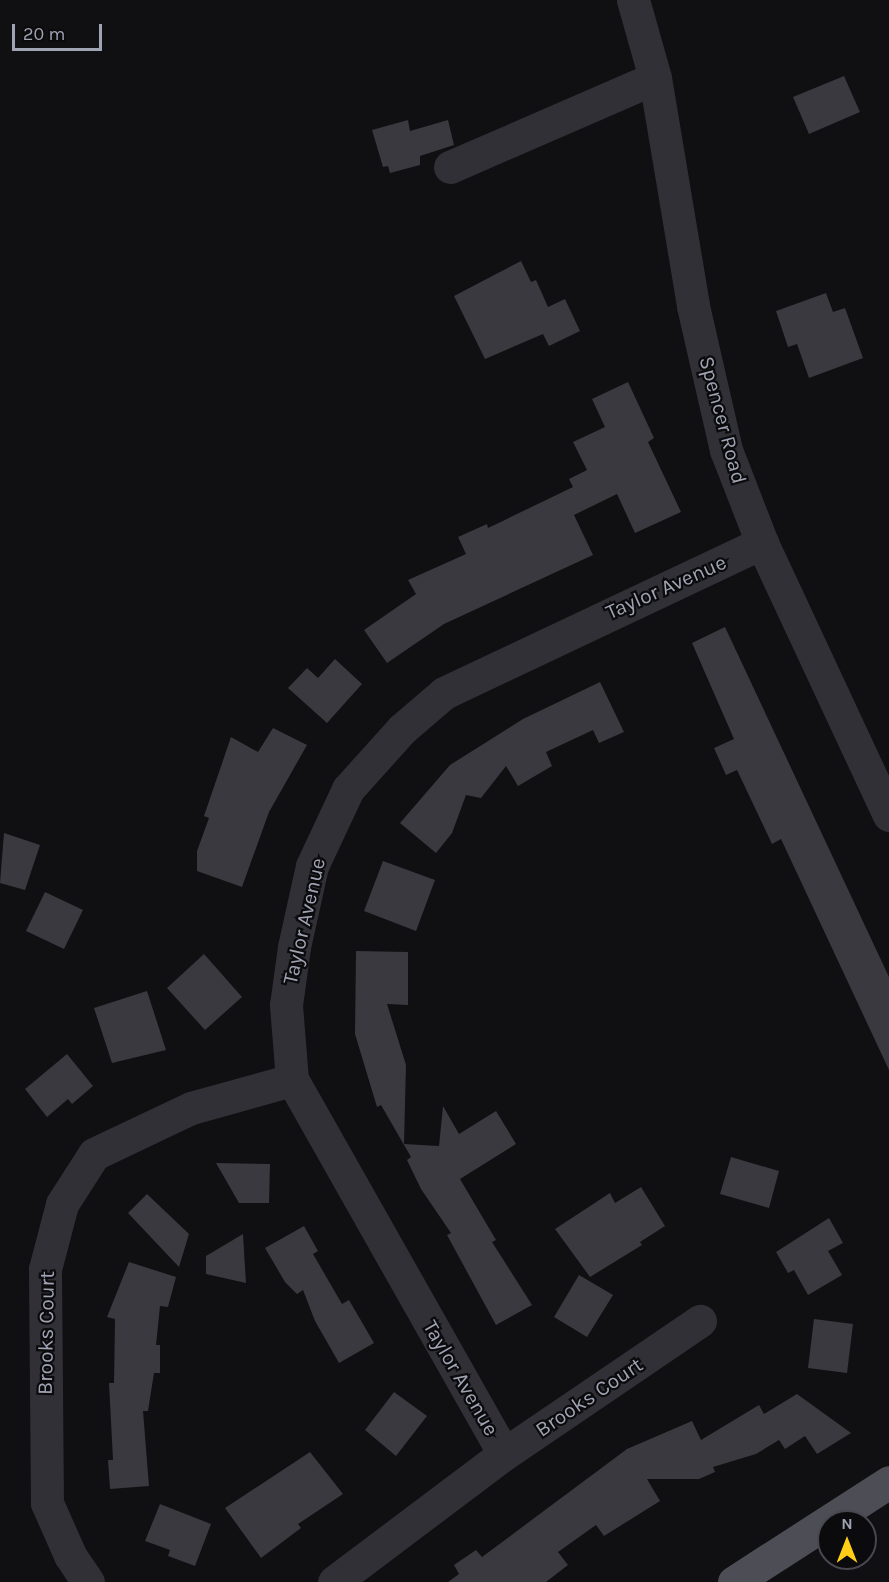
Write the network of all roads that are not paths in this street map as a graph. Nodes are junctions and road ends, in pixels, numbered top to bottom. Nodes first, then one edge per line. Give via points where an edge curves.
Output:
1 (633, 0) edge
2 (655, 78) junction
3 (450, 167) dead end
4 (762, 543) junction
5 (889, 815) edge
6 (292, 1080) junction
7 (700, 1321) dead end
8 (504, 1454) junction
9 (889, 1482) edge
10 (88, 1582) edge
11 (334, 1582) edge
12 (734, 1582) edge

1 - 2 street, Spencer Road
2 - 3 street
2 - 4 street, Spencer Road via 696,317 726,450
4 - 5 street, Spencer Road
4 - 6 street, Taylor Avenue via 444,693 402,729 348,789 312,866 294,947 286,1005
6 - 8 street, Taylor Avenue
6 - 10 street, Brooks Court via 191,1108 94,1154 62,1204 45,1269 47,1503 70,1555
7 - 8 street, Brooks Court
8 - 11 street, Brooks Court
9 - 12 main road

